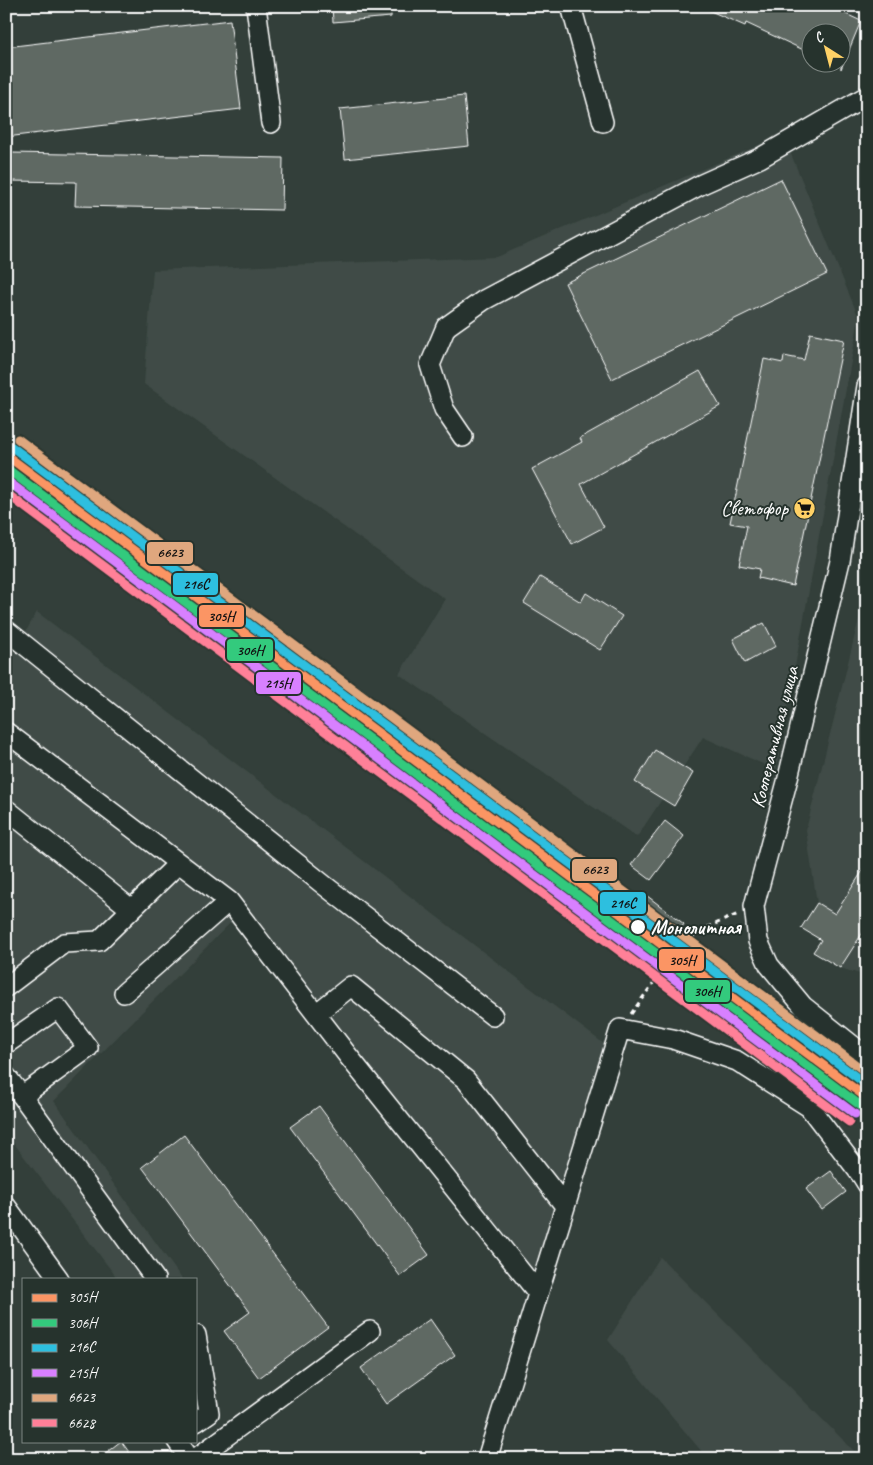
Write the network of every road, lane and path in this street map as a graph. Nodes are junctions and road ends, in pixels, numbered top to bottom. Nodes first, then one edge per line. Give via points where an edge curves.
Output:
1 (256, 6) edge
2 (570, 6) edge
3 (867, 96) edge
4 (603, 122) dead end
5 (271, 123) dead end
6 (867, 386) edge
7 (463, 437) dead end
8 (6, 630) edge
9 (6, 732) edge
10 (6, 809) edge
11 (179, 863) junction
12 (229, 900) junction
13 (754, 906) junction
14 (131, 910) junction
15 (6, 987) edge
16 (124, 993) dead end
17 (316, 1014) junction
18 (493, 1016) dead end
19 (620, 1028) junction
20 (6, 1044) edge
21 (867, 1057) edge
22 (6, 1076) edge
23 (22, 1096) junction
24 (867, 1184) edge
25 (6, 1206) edge
26 (565, 1206) junction
27 (58, 1278) edge
28 (154, 1278) edge
29 (538, 1293) junction
30 (370, 1332) dead end
31 (198, 1348) edge
32 (198, 1420) edge
33 (178, 1442) edge
34 (190, 1459) edge
35 (195, 1459) edge
36 (487, 1459) edge

1 - 5 street
2 - 4 street
3 - 7 street via 760,158 702,184 484,300 446,327 430,365 444,409
6 - 13 street, Кооперативная улица via 840,560
8 - 18 street
9 - 11 street
10 - 14 street
11 - 12 street
11 - 14 street
12 - 16 street
12 - 17 street
13 - 19 path via 697,932 674,954
13 - 21 street, Кооперативная улица via 758,941 769,966 803,1006
14 - 15 street via 99,941 64,943
17 - 26 street via 351,986 466,1080
17 - 29 street
19 - 24 street via 673,1038 737,1061 809,1107
19 - 26 street
20 - 23 street via 58,1008 88,1048
22 - 23 street
23 - 28 street
25 - 27 street
26 - 29 street
29 - 36 street
30 - 35 street
31 - 32 street via 209,1412
33 - 34 street

